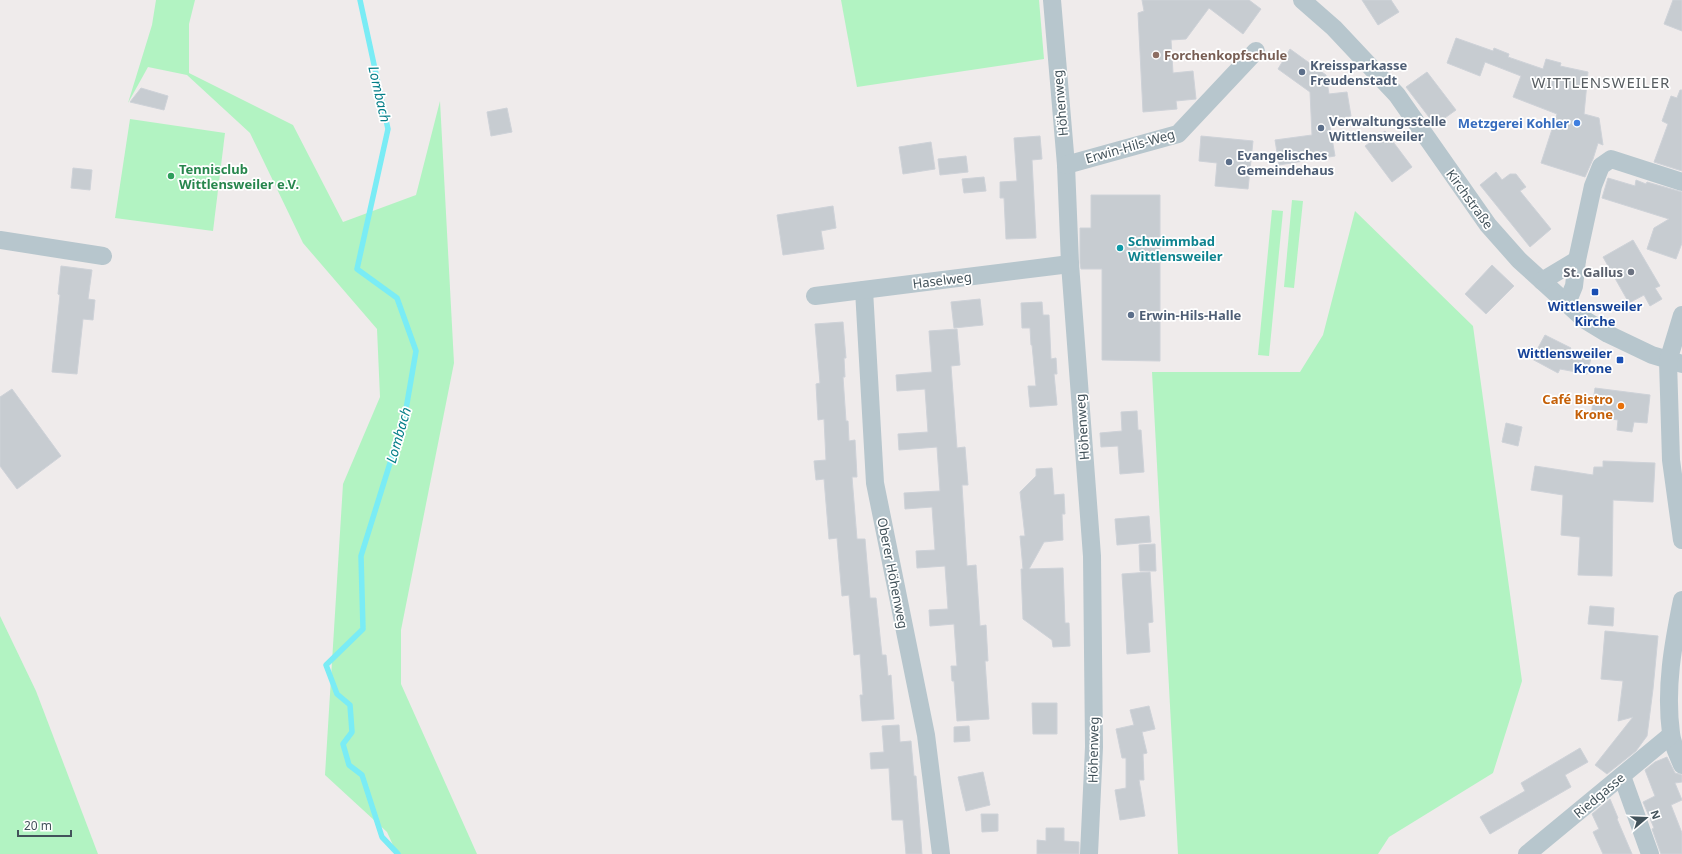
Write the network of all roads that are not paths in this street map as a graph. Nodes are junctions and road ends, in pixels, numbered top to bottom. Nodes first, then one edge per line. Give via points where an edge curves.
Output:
1 (1052, 0) edge
2 (1302, 0) edge
3 (1256, 51) dead end
4 (1066, 165) junction
5 (1682, 182) edge
6 (0, 240) edge
7 (103, 256) dead end
8 (1576, 260) junction
9 (1070, 264) junction
10 (1542, 281) junction
11 (864, 290) junction
12 (815, 296) dead end
13 (1567, 303) junction
14 (1682, 315) edge
15 (1675, 362) edge
16 (1676, 461) edge
17 (1682, 540) edge
18 (1682, 600) edge
19 (1671, 735) junction
20 (1682, 765) edge
21 (1622, 776) junction
22 (941, 854) edge
23 (1089, 854) edge
24 (1528, 854) edge
25 (1650, 854) edge

1 - 4 street, Höhenweg
2 - 10 street, Kirchstraße via 1334,28 1397,95 1488,225
3 - 4 street, Erwin-Hils-Weg via 1178,134
4 - 9 street, Höhenweg
5 - 8 street via 1611,159 1601,166 1591,193
6 - 7 street
8 - 10 street
8 - 13 street via 1574,286
9 - 11 street, Haselweg
9 - 23 street, Höhenweg via 1092,556 1094,747
10 - 13 street, Kirchstraße
11 - 12 street, Haselweg
11 - 22 street, Oberer Höhenweg via 875,483 926,735
13 - 15 street, Kirchstraße via 1585,320 1608,334 1652,355
14 - 15 street
15 - 16 street
16 - 17 street
18 - 19 street via 1668,691
19 - 20 street
19 - 21 street, Riedgasse
21 - 24 street, Riedgasse
21 - 25 street

